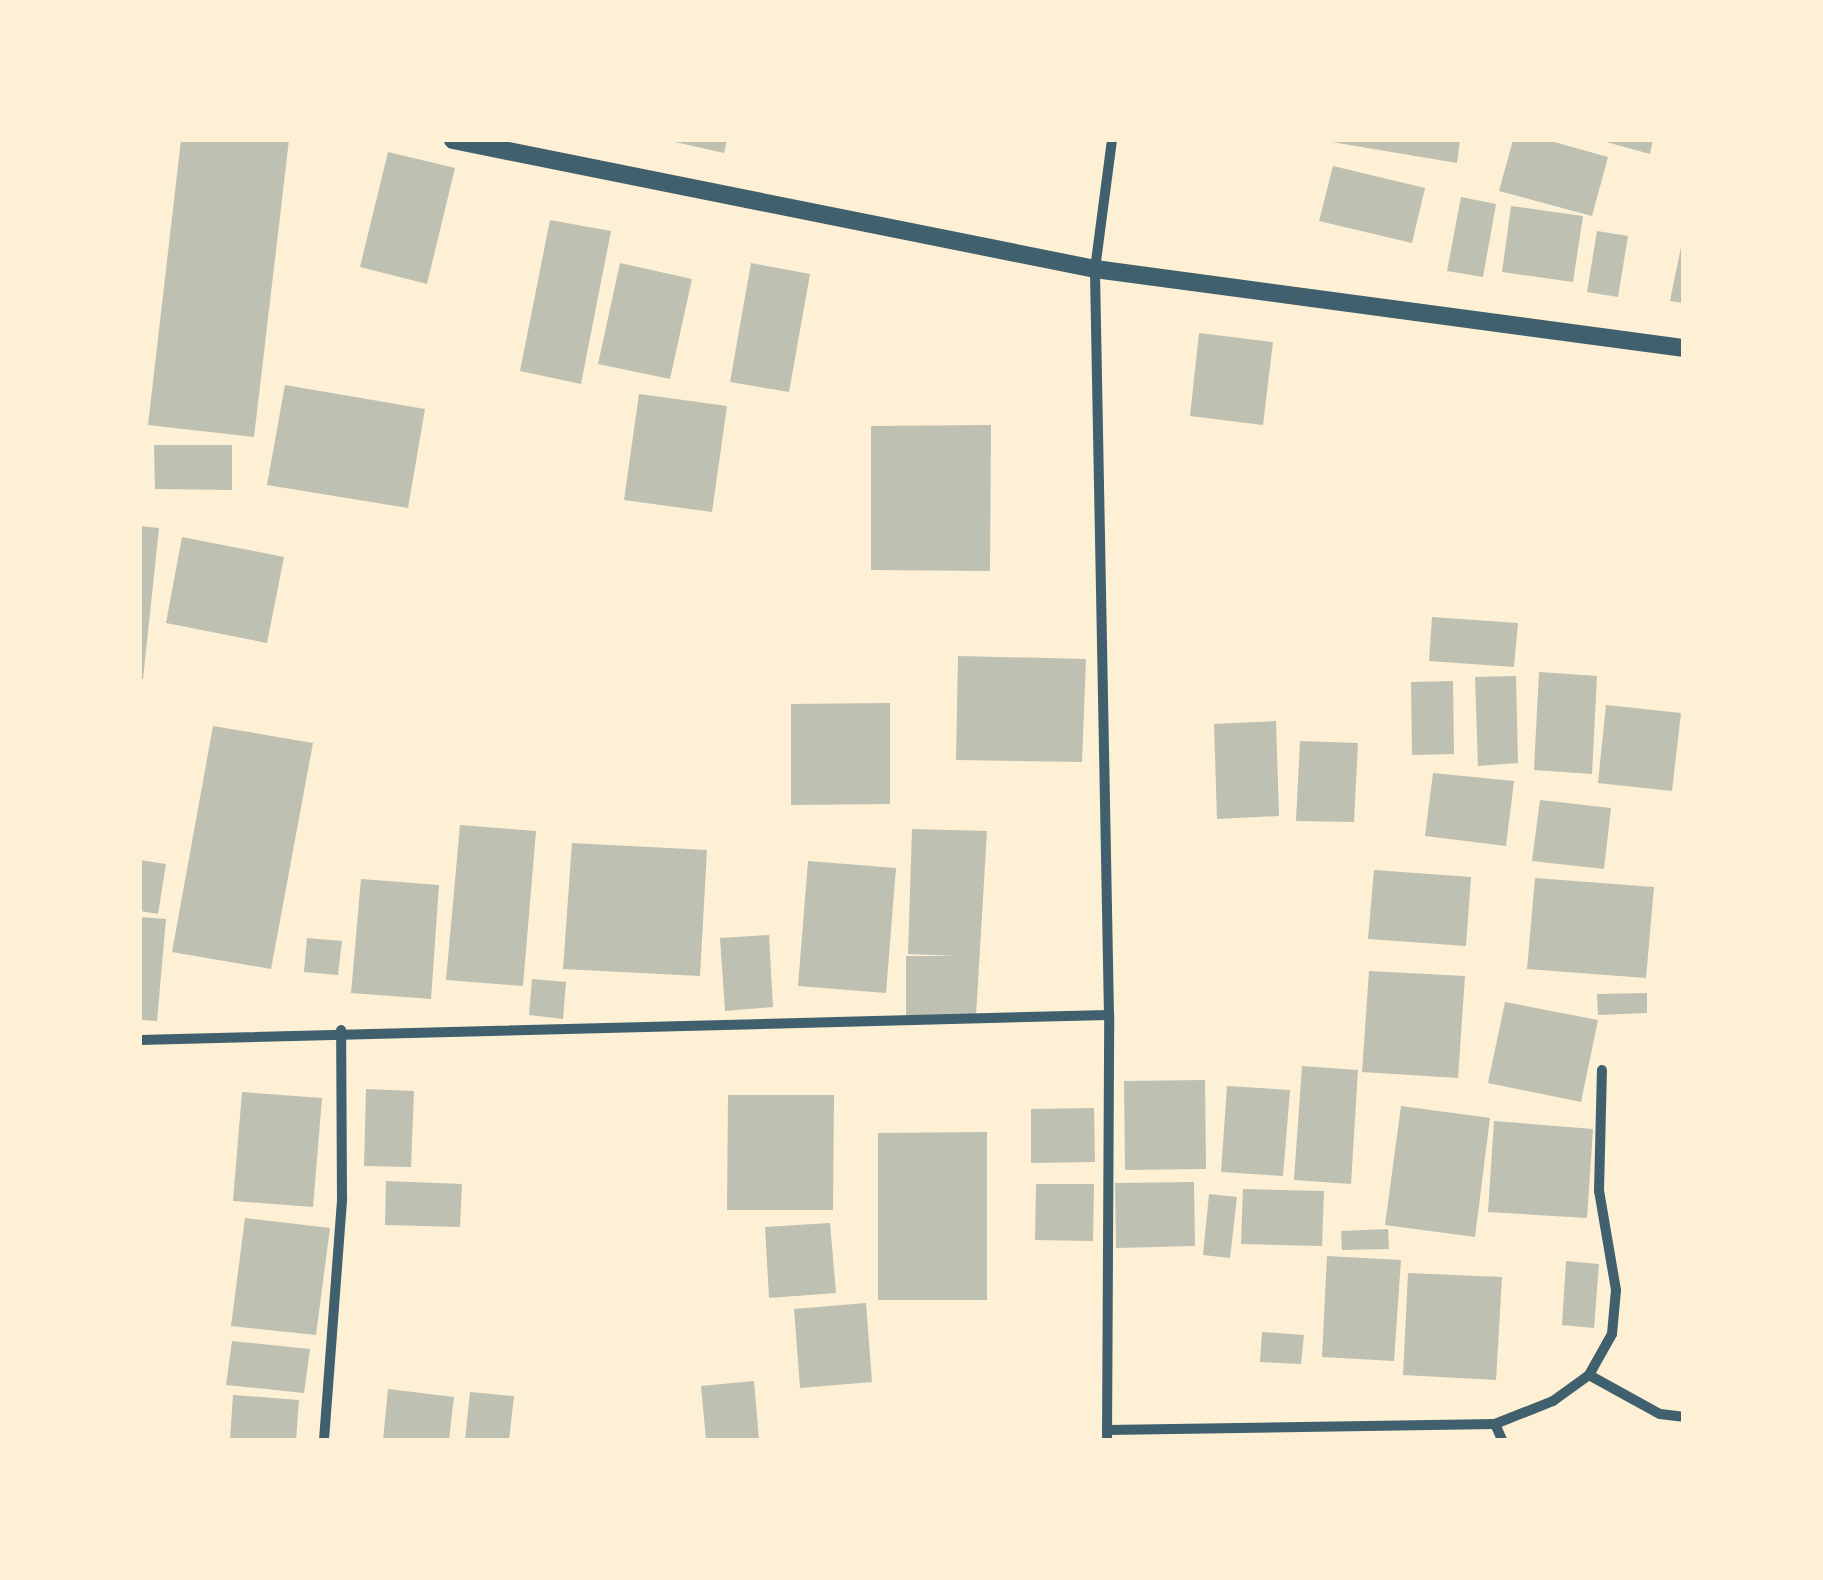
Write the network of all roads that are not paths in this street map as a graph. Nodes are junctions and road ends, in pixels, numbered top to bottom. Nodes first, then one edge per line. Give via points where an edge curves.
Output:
1 (452, 140) edge
2 (1112, 140) edge
3 (1095, 268) junction
4 (1683, 348) edge
5 (1109, 1015) junction
6 (342, 1030) junction
7 (140, 1040) edge
8 (1602, 1070) dead end
9 (1588, 1375) junction
10 (1683, 1417) edge
11 (1495, 1424) junction
12 (1106, 1435) edge
13 (324, 1440) edge
14 (1502, 1440) edge

1 - 3 street
2 - 3 street
3 - 4 street
3 - 5 street
5 - 6 street
5 - 12 street
6 - 7 street
6 - 13 street via 342,1199
8 - 9 street via 1599,1190 1616,1290 1612,1334
9 - 10 street via 1660,1414
9 - 11 street via 1552,1402
11 - 12 street
11 - 14 street

